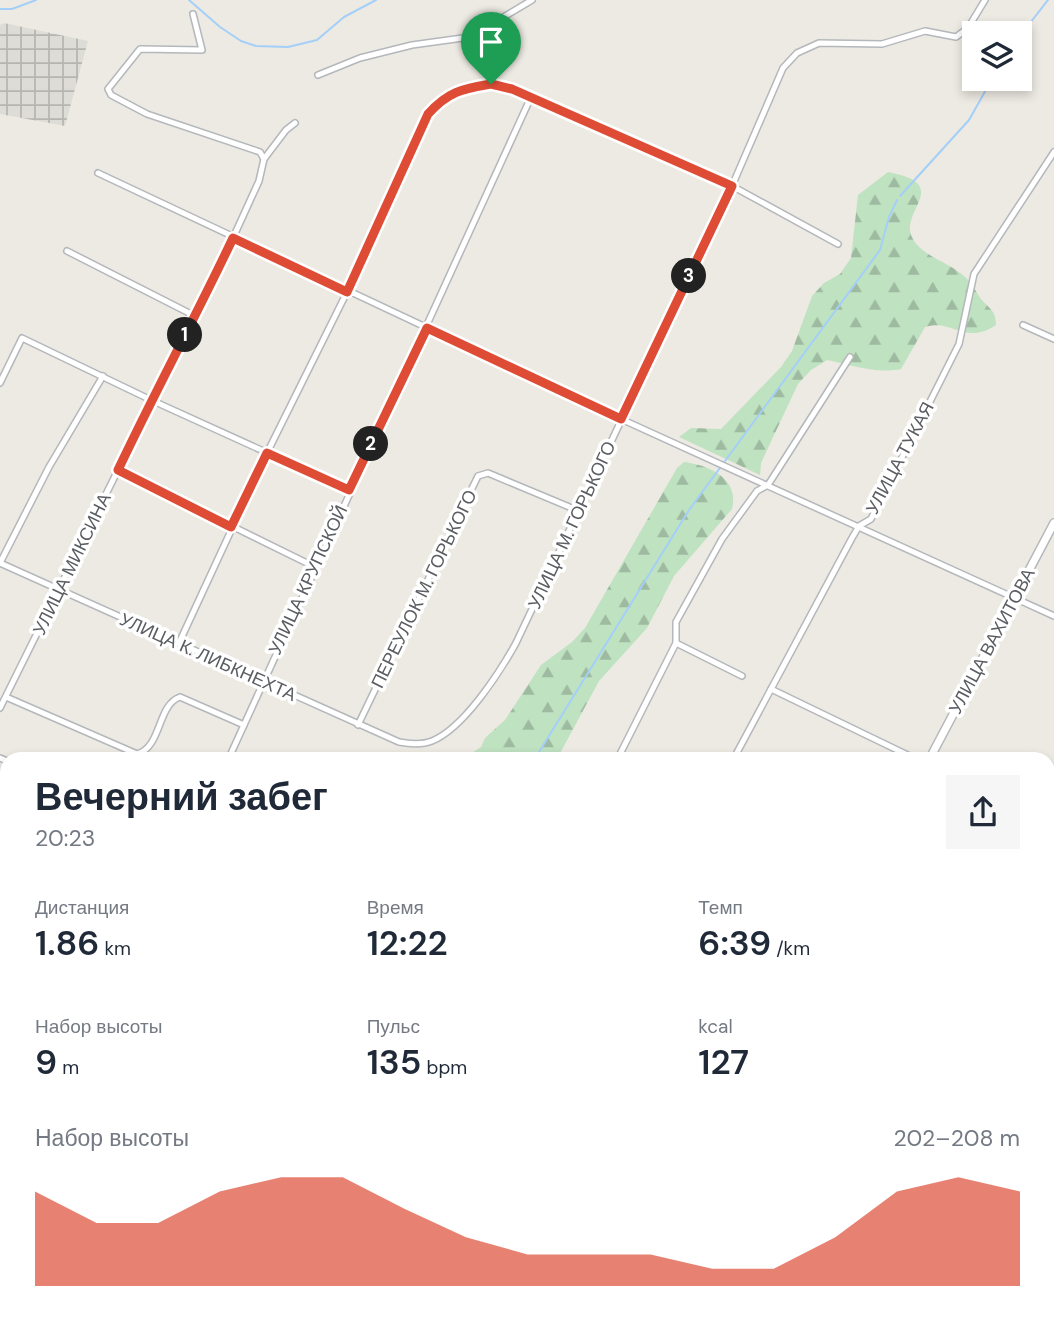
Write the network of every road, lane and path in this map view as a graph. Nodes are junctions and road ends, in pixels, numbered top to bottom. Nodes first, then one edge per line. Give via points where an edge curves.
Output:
1 (532, 0) edge
2 (985, 0) edge
3 (192, 14) dead end
4 (318, 75) dead end
5 (531, 97) junction
6 (296, 123) dead end
7 (1054, 152) edge
8 (264, 159) junction
9 (98, 173) dead end
10 (732, 186) junction
11 (233, 238) junction
12 (838, 244) dead end
13 (67, 251) dead end
14 (347, 292) junction
15 (195, 316) junction
16 (1023, 325) dead end
17 (427, 328) junction
18 (1054, 339) edge
19 (850, 357) dead end
20 (103, 376) junction
21 (0, 383) edge
22 (151, 400) junction
23 (621, 419) junction
24 (267, 453) junction
25 (118, 470) junction
26 (768, 485) junction
27 (349, 490) junction
28 (579, 511) junction
29 (1054, 523) edge
30 (859, 526) junction
31 (231, 527) junction
32 (0, 563) edge
33 (315, 568) junction
34 (57, 590) junction
35 (1014, 599) junction
36 (1054, 616) edge
37 (179, 643) junction
38 (676, 643) junction
39 (742, 676) dead end
40 (262, 681) junction
41 (771, 689) junction
42 (6, 697) junction
43 (0, 708) edge
44 (244, 725) junction
45 (358, 725) junction
46 (419, 744) joint
47 (132, 752) edge
48 (143, 752) edge
49 (232, 752) edge
50 (621, 752) edge
51 (737, 752) edge
52 (901, 752) edge
53 (933, 752) edge

1 - 4 street via 470,37 360,58
2 - 10 street, УЛИЦА М. ГОРЬКОГО via 968,28 956,37 925,32 882,44 819,43 797,53 778,77
3 - 8 street via 202,50 140,49 108,89 147,114 260,152
5 - 10 street
5 - 14 street via 491,84 461,89 435,107 422,125
5 - 17 street, УЛИЦА КРУПСКОЙ
6 - 8 street, УЛИЦА МИКСИНА
7 - 30 street, УЛИЦА ТУКАЯ via 974,274 959,344 871,519
8 - 11 street, УЛИЦА МИКСИНА via 260,181
9 - 11 street
10 - 12 street
10 - 23 street, УЛИЦА М. ГОРЬКОГО
11 - 14 street
11 - 15 street, УЛИЦА МИКСИНА
13 - 15 street
14 - 17 street
14 - 24 street
15 - 22 street, УЛИЦА МИКСИНА
16 - 18 street
17 - 23 street
17 - 27 street, УЛИЦА КРУПСКОЙ
19 - 26 street
20 - 21 street via 22,338
20 - 22 street
20 - 32 street via 48,467
22 - 24 street
22 - 25 street, УЛИЦА МИКСИНА
23 - 26 street
23 - 28 street, УЛИЦА М. ГОРЬКОГО
24 - 27 street
24 - 31 street
25 - 31 street
25 - 34 street, УЛИЦА МИКСИНА
26 - 30 street
26 - 38 street via 757,491 722,539 676,622
27 - 33 street, УЛИЦА КРУПСКОЙ
28 - 45 street, ПЕРЕУЛОК М. ГОРЬКОГО via 488,473 478,476
28 - 46 street, УЛИЦА М. ГОРЬКОГО via 490,687 448,730
29 - 35 street, УЛИЦА ВАХИТОВА
30 - 35 street
30 - 41 street, УЛИЦА ТУКАЯ
31 - 33 street
31 - 37 street
32 - 34 street, УЛИЦА К. ЛИБКНЕХТА
33 - 40 street, УЛИЦА КРУПСКОЙ
34 - 37 street, УЛИЦА К. ЛИБКНЕХТА
34 - 42 street, УЛИЦА МИКСИНА
35 - 36 street
35 - 53 street, УЛИЦА ВАХИТОВА
37 - 40 street, УЛИЦА К. ЛИБКНЕХТА
38 - 39 street
38 - 50 street
40 - 44 street, УЛИЦА КРУПСКОЙ
40 - 45 street, УЛИЦА К. ЛИБКНЕХТА
41 - 51 street, УЛИЦА ТУКАЯ
41 - 52 street
42 - 43 street, УЛИЦА МИКСИНА
42 - 47 street
44 - 48 street via 180,696
44 - 49 street, УЛИЦА КРУПСКОЙ
45 - 46 street, УЛИЦА К. ЛИБКНЕХТА via 399,742

